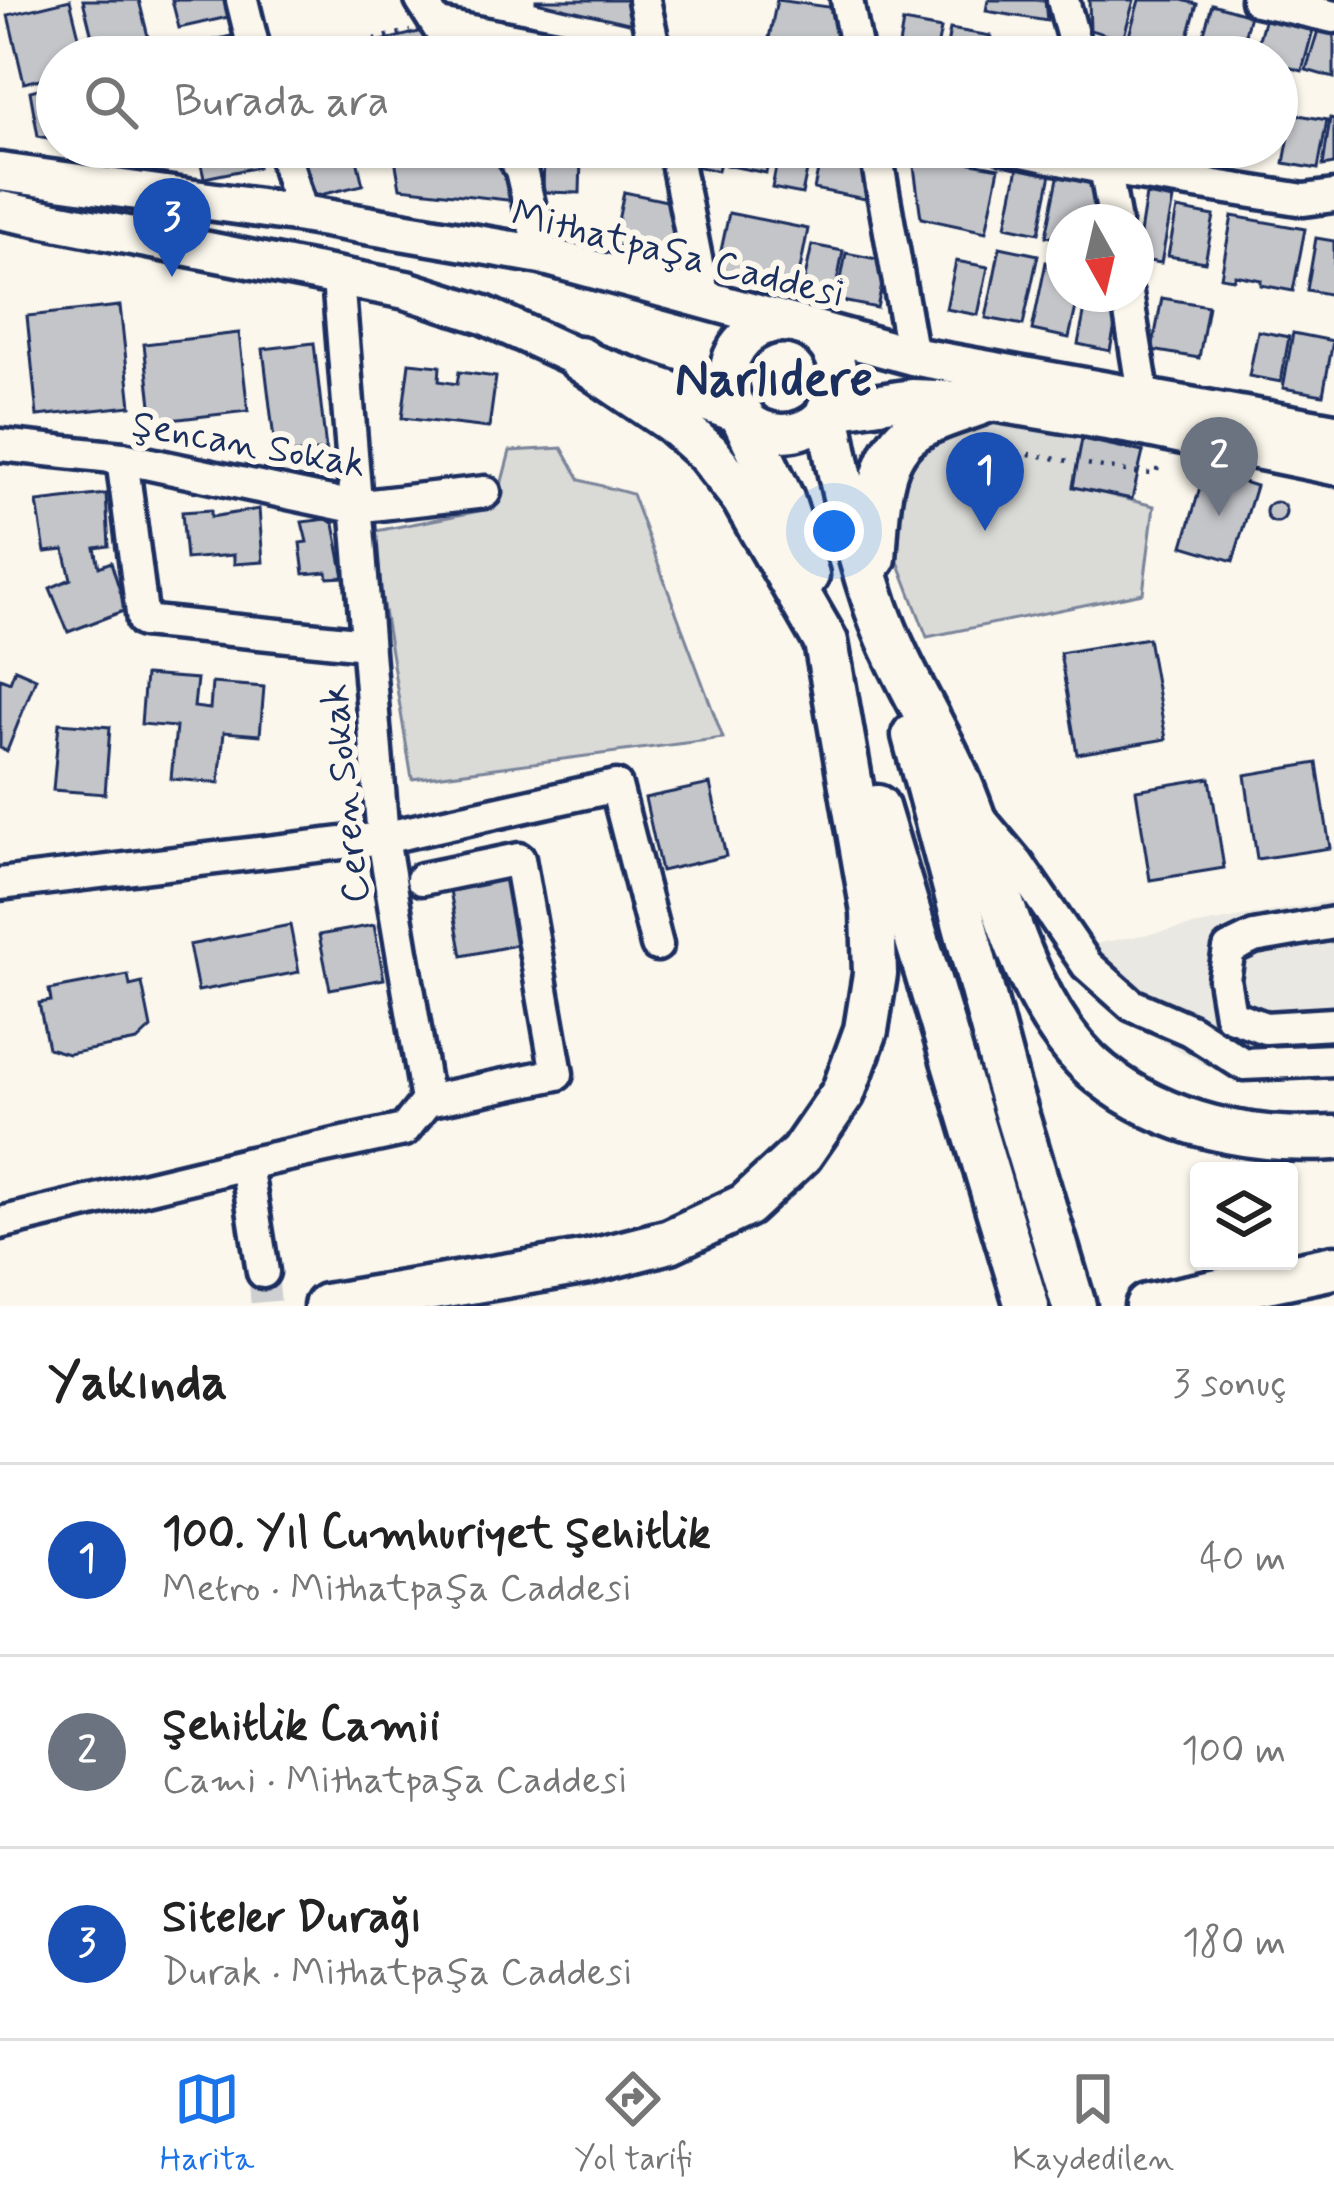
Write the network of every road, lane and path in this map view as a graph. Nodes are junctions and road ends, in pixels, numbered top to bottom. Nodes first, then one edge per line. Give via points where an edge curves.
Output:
1 (242, 0) edge
2 (644, 0) edge
3 (848, 0) edge
4 (1063, 0) edge
5 (1257, 0) edge
6 (430, 13) edge
7 (1334, 16) edge
8 (251, 36) edge
9 (358, 36) edge
10 (523, 36) edge
11 (652, 36) edge
12 (854, 36) edge
13 (1072, 36) edge
14 (288, 168) edge
15 (519, 168) edge
16 (678, 168) edge
17 (879, 168) edge
18 (1106, 168) edge
19 (1152, 168) edge
20 (0, 172) edge
21 (1334, 196) edge
22 (1112, 204) edge
23 (0, 210) edge
24 (302, 214) junction
25 (541, 255) junction
26 (338, 279) junction
27 (704, 299) junction
28 (1130, 312) edge
29 (796, 324) junction
30 (912, 356) junction
31 (580, 359) junction
32 (1144, 399) junction
33 (986, 400) junction
34 (828, 411) junction
35 (742, 415) junction
36 (1334, 432) edge
37 (0, 445) edge
38 (1017, 452) dead end
39 (122, 458) junction
40 (1334, 466) edge
41 (1138, 473) dead end
42 (485, 492) dead end
43 (354, 507) junction
44 (881, 618) junction
45 (826, 643) junction
46 (366, 644) junction
47 (969, 804) junction
48 (383, 838) junction
49 (422, 879) dead end
50 (0, 884) edge
51 (1334, 923) edge
52 (657, 945) dead end
53 (1334, 1024) edge
54 (1334, 1060) edge
55 (427, 1101) junction
56 (1334, 1138) edge
57 (246, 1164) junction
58 (0, 1223) edge
59 (1334, 1267) edge
60 (263, 1272) tunnel mouth
61 (326, 1306) edge
62 (1027, 1306) edge
63 (1074, 1306) edge
64 (1147, 1306) edge

1 - 8 street
2 - 11 street
3 - 12 street
4 - 13 street
5 - 7 street
6 - 9 path
6 - 10 street
14 - 24 street
15 - 25 street
16 - 27 street
17 - 30 street
18 - 22 street
19 - 21 street via 1304,200
20 - 24 main road, Mithatpaşa Caddesi
23 - 26 main road
24 - 25 main road, Mithatpaşa Caddesi
25 - 27 main road, Mithatpaşa Caddesi
26 - 31 main road via 484,315
26 - 43 street, Ceren Sokak
27 - 29 main road, Mithatpaşa Caddesi
28 - 32 street
29 - 30 main road, Mithatpaşa Caddesi
29 - 34 main road via 836,359
29 - 35 main road via 762,327 736,350 728,384
30 - 32 main road, Mithatpaşa Caddesi
31 - 35 main road
31 - 45 highway via 708,453
32 - 36 main road, Mithatpaşa Caddesi
33 - 34 main road via 912,398
33 - 40 main road
33 - 44 highway via 916,429 891,451 874,561
34 - 35 main road via 786,433
34 - 44 highway
35 - 45 highway via 782,499
37 - 39 street, Şencan Sokak
38 - 41 path
39 - 43 street, Şencan Sokak
39 - 46 street via 143,621
42 - 43 street, Şencan Sokak
43 - 46 street, Ceren Sokak
44 - 47 highway
44 - 63 highway
45 - 61 highway via 873,912 875,974 843,1093 801,1154 746,1205 670,1240 588,1262
45 - 62 highway
46 - 48 street, Ceren Sokak
47 - 54 street via 1087,965 1132,1006 1243,1064
47 - 56 highway via 1003,912 1048,1011 1098,1072 1154,1109 1216,1129 1293,1141
48 - 50 street
48 - 52 street via 616,786
48 - 55 street, Ceren Sokak
49 - 55 street via 519,859 557,1074
51 - 53 street via 1254,937 1229,950 1223,979 1230,1015 1265,1028
55 - 57 street via 404,1130
57 - 58 street
57 - 60 street
59 - 64 highway

